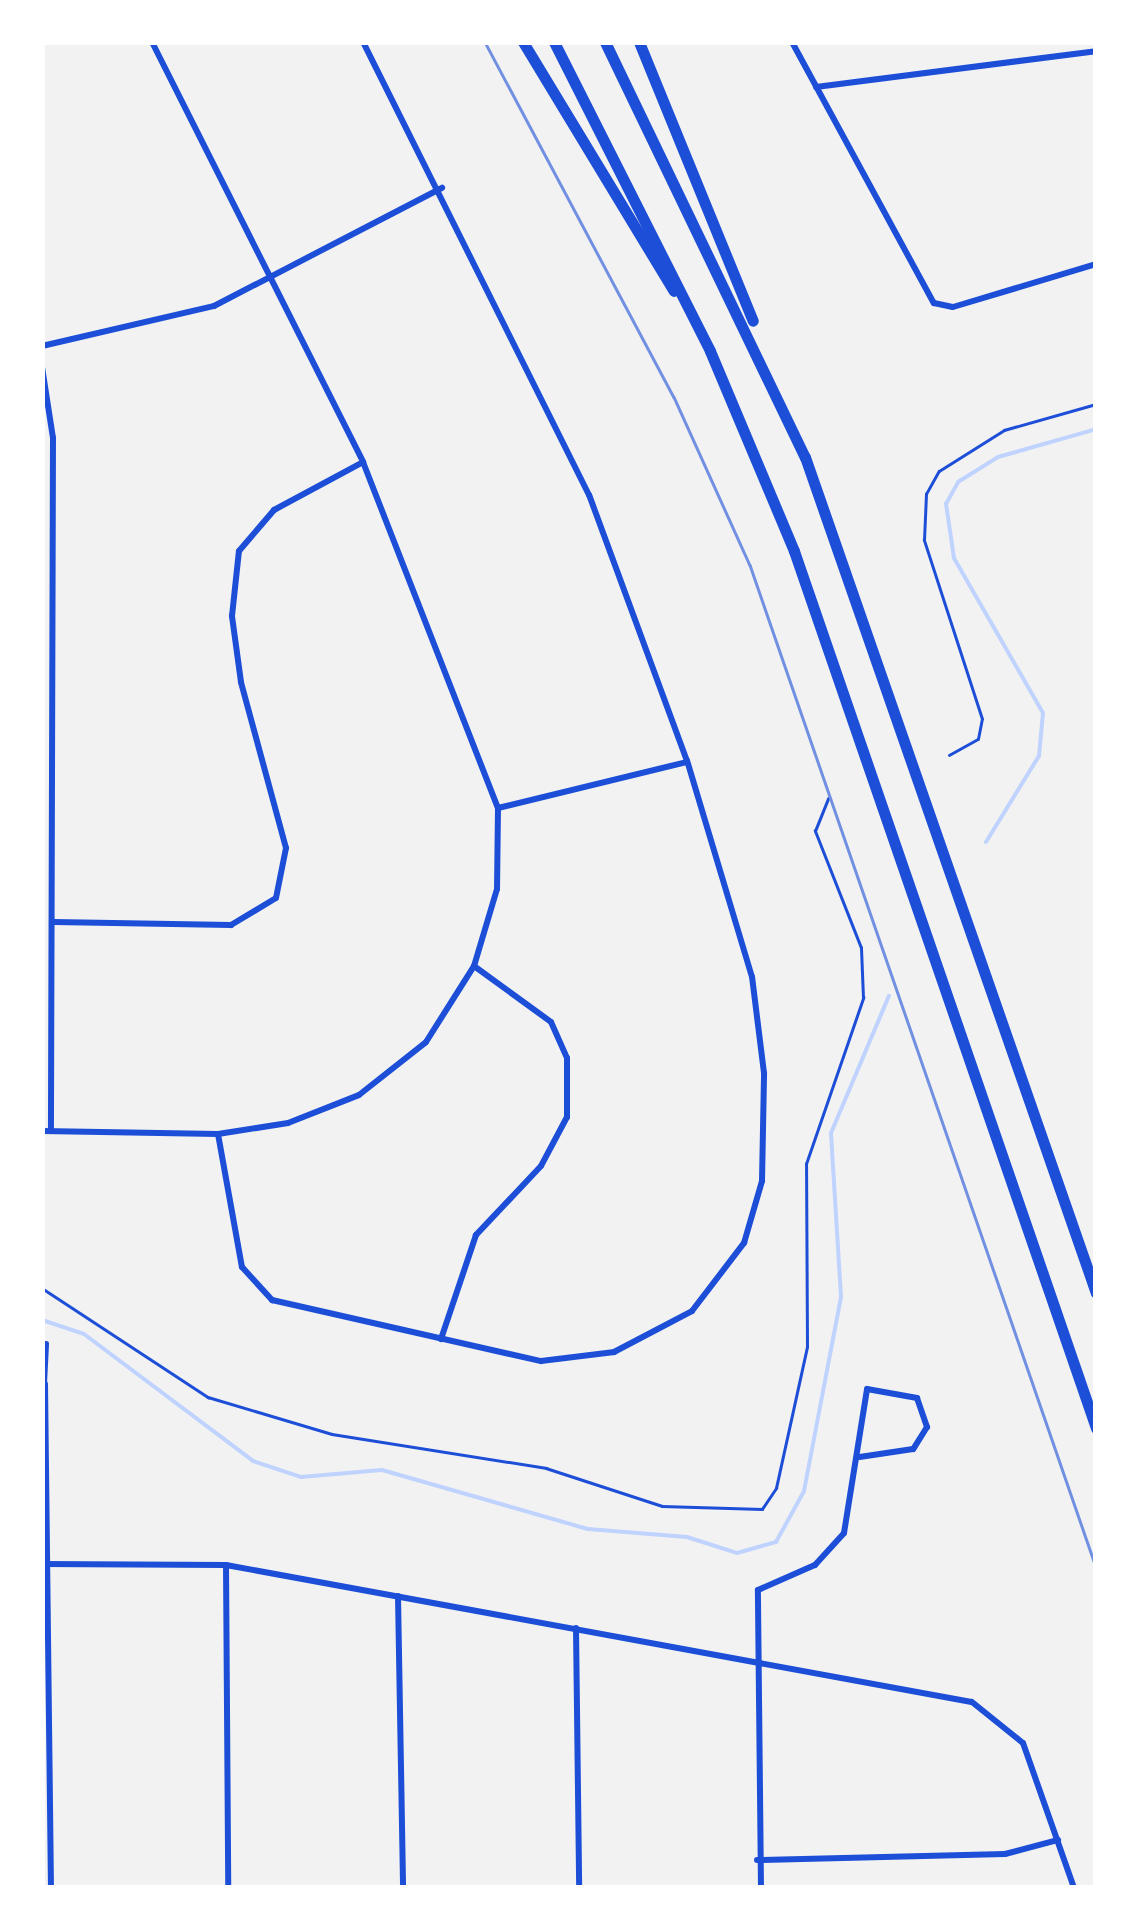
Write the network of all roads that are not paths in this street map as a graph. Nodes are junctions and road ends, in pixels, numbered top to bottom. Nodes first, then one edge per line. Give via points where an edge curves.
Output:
1 (152, 42) edge
2 (363, 42) edge
3 (523, 42) edge
4 (554, 42) edge
5 (605, 42) edge
6 (639, 42) edge
7 (792, 42) edge
8 (1096, 50) edge
9 (816, 87) junction
10 (442, 188) junction
11 (1096, 264) edge
12 (269, 280) junction
13 (42, 346) edge
14 (710, 351) junction
15 (42, 367) edge
16 (776, 386) junction
17 (363, 462) junction
18 (687, 761) junction
19 (498, 808) junction
20 (54, 922) junction
21 (474, 966) junction
22 (47, 1131) edge
23 (218, 1134) junction
24 (1096, 1293) edge
25 (441, 1340) junction
26 (46, 1344) dead end
27 (44, 1384) edge
28 (1096, 1428) edge
29 (860, 1457) junction
30 (45, 1564) edge
31 (226, 1565) junction
32 (398, 1596) junction
33 (576, 1628) junction
34 (754, 1661) junction
35 (1058, 1840) junction
36 (757, 1860) junction
37 (51, 1888) edge
38 (228, 1888) edge
39 (404, 1888) edge
40 (579, 1888) edge
41 (761, 1888) edge
42 (1074, 1888) edge

1 - 12 street
2 - 10 street
3 - 14 highway
4 - 14 highway
5 - 16 highway
6 - 16 highway via 694,160
7 - 9 street
8 - 9 street
9 - 11 street via 923,290 943,307
10 - 12 street
10 - 18 street via 589,495
12 - 13 street via 184,316
12 - 17 street
14 - 28 highway via 844,690
15 - 20 street via 53,438
16 - 24 highway via 892,692
17 - 19 street
17 - 20 street via 274,510 238,550 232,616 241,682 286,848 276,898 231,925
18 - 19 street
18 - 25 street via 752,978 764,1072 760,1192 732,1265 692,1311 642,1342 584,1360
19 - 21 street via 497,889
20 - 22 street
21 - 23 street via 426,1042 359,1095 288,1123
21 - 25 street via 552,1022 567,1058 567,1118 541,1166 476,1235
22 - 23 street
23 - 25 street via 242,1267 272,1300
26 - 27 street
27 - 30 street
29 - 29 street via 867,1389 889,1386 918,1398 927,1426 914,1449
29 - 34 street via 834,1548 758,1590
30 - 31 street
30 - 37 street
31 - 32 street
31 - 38 street
32 - 33 street
32 - 39 street
33 - 34 street
33 - 40 street
34 - 35 street via 972,1702 1009,1726
34 - 36 street
35 - 36 street via 1005,1854
35 - 42 street
36 - 41 street

